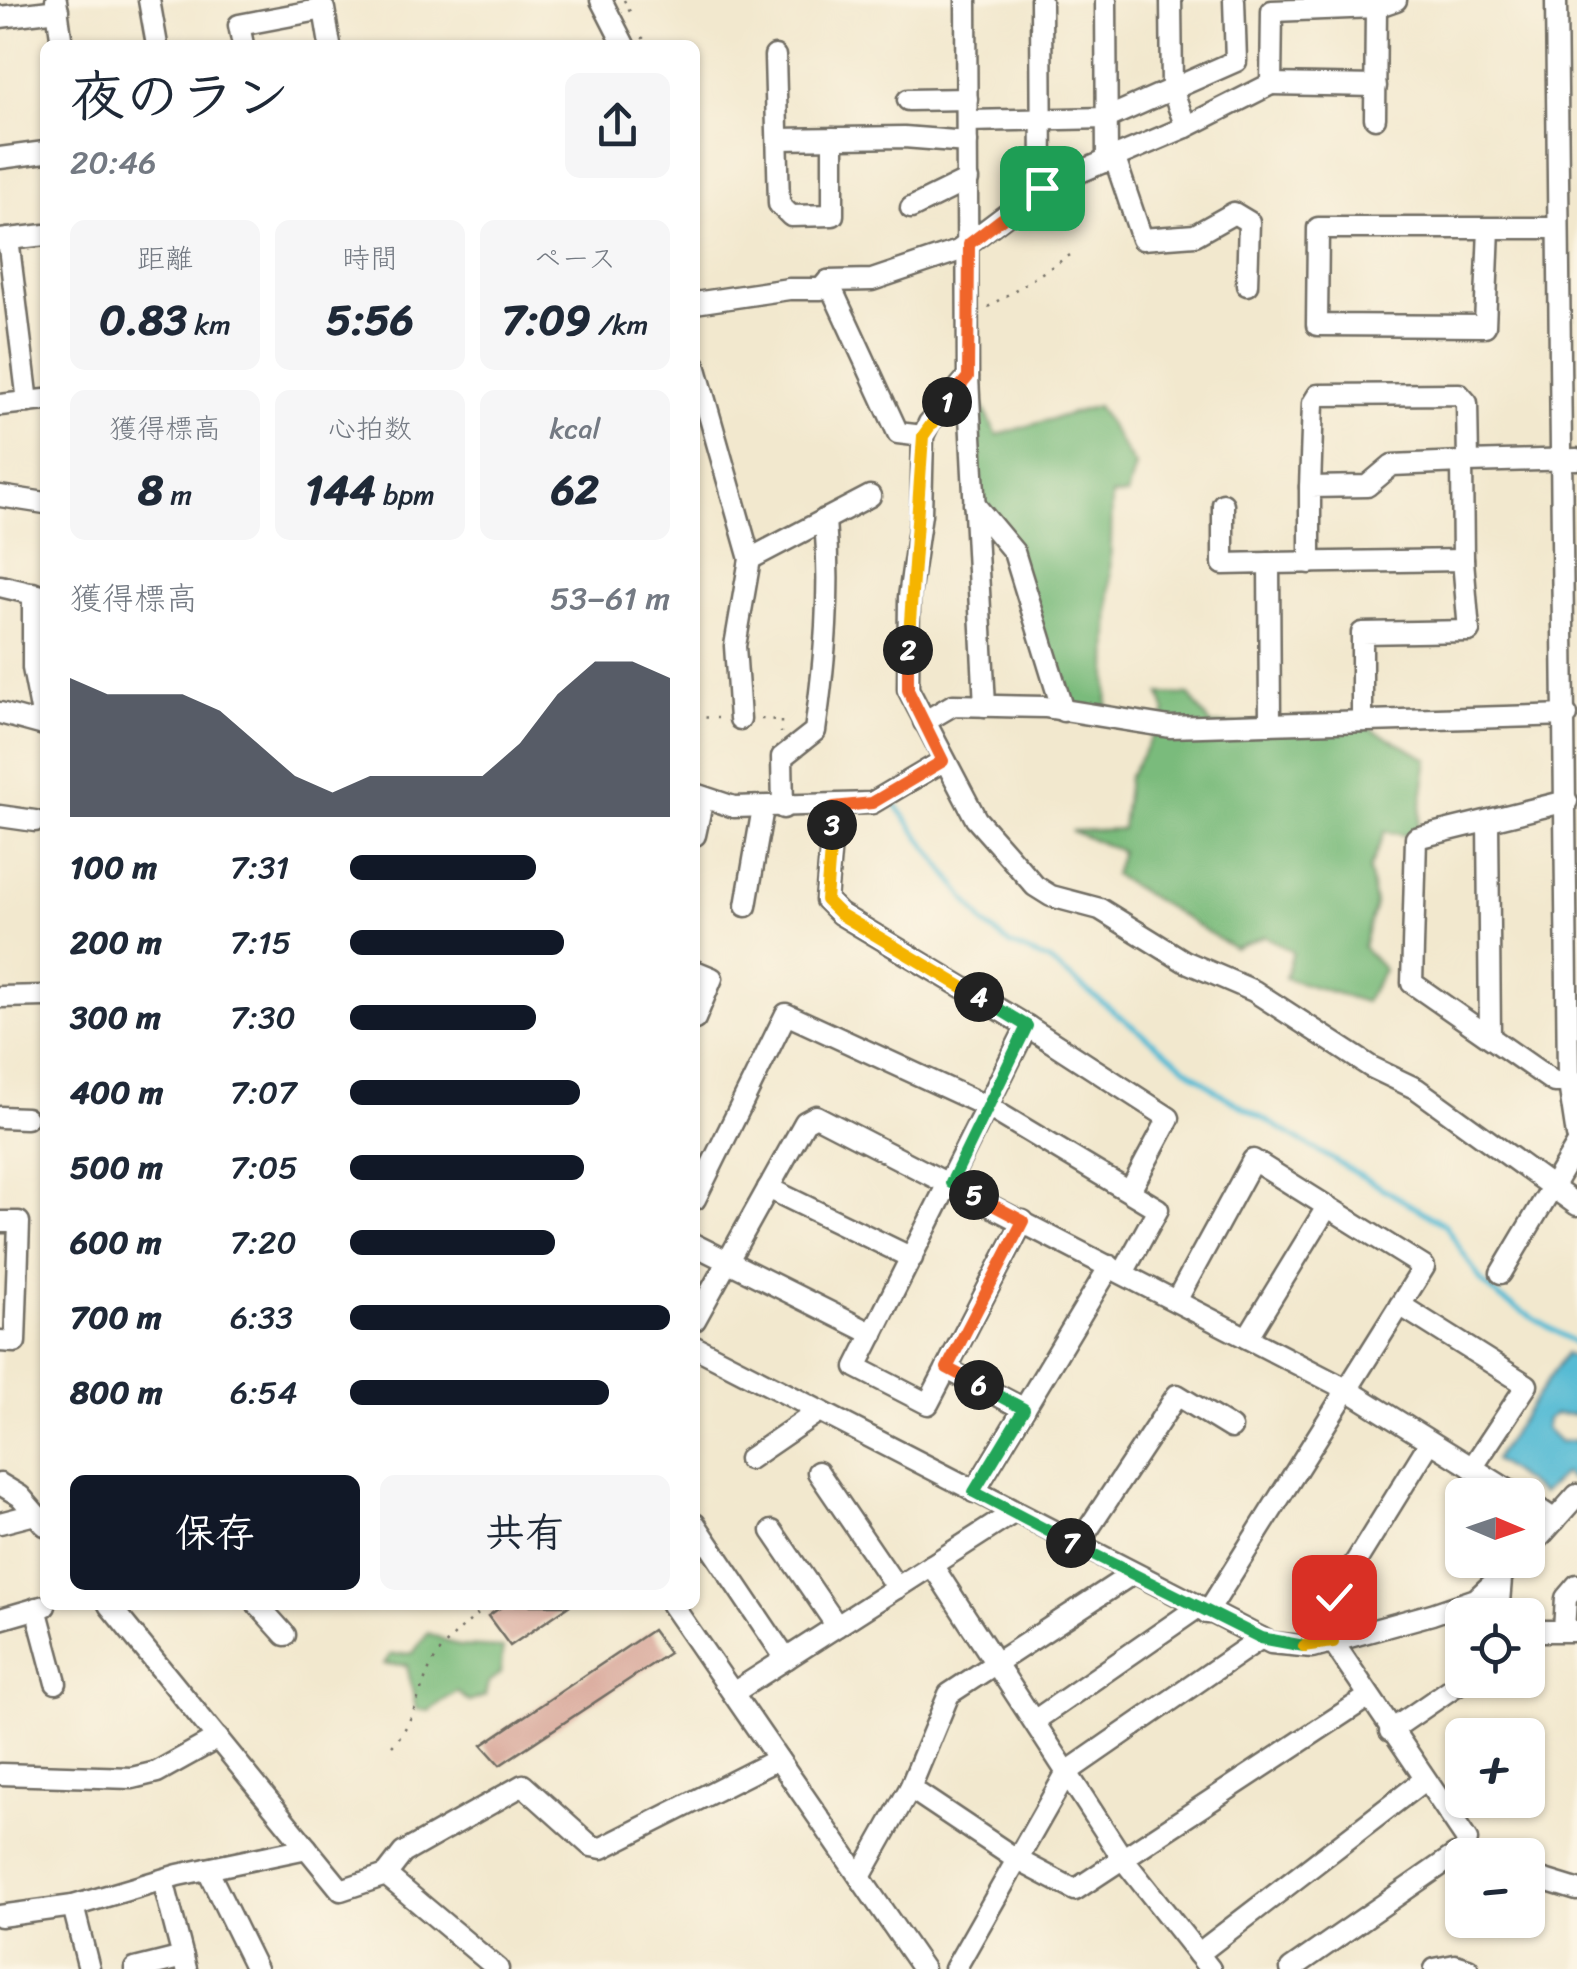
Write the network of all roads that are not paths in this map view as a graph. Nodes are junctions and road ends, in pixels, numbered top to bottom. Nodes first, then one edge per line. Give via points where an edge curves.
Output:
1 (150, 0) edge
2 (601, 0) edge
3 (966, 0) edge
4 (1040, 0) edge
5 (1106, 0) edge
6 (1172, 0) edge
7 (1234, 0) edge
8 (1556, 0) edge
9 (1386, 4) edge
10 (57, 5) edge
11 (0, 17) edge
12 (61, 40) edge
13 (156, 40) edge
14 (242, 40) edge
15 (329, 40) edge
16 (621, 40) edge
17 (775, 56) dead end
18 (1271, 84) junction
19 (1376, 86) junction
20 (1172, 88) junction
21 (908, 100) dead end
22 (1042, 118) junction
23 (1107, 118) junction
24 (1375, 118) dead end
25 (967, 120) junction
26 (1186, 127) junction
27 (833, 138) junction
28 (778, 139) junction
29 (40, 153) edge
30 (0, 158) edge
31 (1111, 160) junction
32 (968, 180) junction
33 (1042, 188) junction
34 (911, 208) dead end
35 (1563, 223) edge
36 (1489, 228) junction
37 (40, 235) edge
38 (4, 239) edge
39 (969, 244) junction
40 (828, 282) junction
41 (1247, 285) dead end
42 (700, 302) edge
43 (1568, 328) edge
44 (968, 377) junction
45 (700, 391) edge
46 (36, 401) edge
47 (0, 405) edge
48 (923, 436) junction
49 (1569, 459) edge
50 (1465, 462) junction
51 (1310, 488) junction
52 (0, 496) edge
53 (870, 496) dead end
54 (40, 502) edge
55 (974, 504) junction
56 (1223, 504) dead end
57 (825, 520) junction
58 (750, 558) junction
59 (1463, 560) junction
60 (1269, 563) junction
61 (1310, 563) junction
62 (0, 586) edge
63 (39, 595) edge
64 (40, 706) edge
65 (984, 706) junction
66 (1063, 711) junction
67 (1570, 711) edge
68 (0, 713) edge
69 (740, 718) dead end
70 (1362, 721) junction
71 (924, 722) junction
72 (40, 724) edge
73 (1270, 724) junction
74 (943, 761) junction
75 (700, 796) edge
76 (1567, 800) junction
77 (834, 807) junction
78 (773, 808) junction
79 (0, 816) edge
80 (35, 821) dead end
81 (1488, 821) junction
82 (1572, 877) edge
83 (746, 906) dead end
84 (700, 973) edge
85 (40, 996) edge
86 (0, 997) edge
87 (700, 1007) edge
88 (1027, 1026) junction
89 (1490, 1038) junction
90 (1573, 1082) edge
91 (988, 1107) junction
92 (0, 1116) edge
93 (26, 1118) dead end
94 (1577, 1136) edge
95 (1577, 1144) edge
96 (951, 1183) junction
97 (768, 1188) junction
98 (1555, 1188) junction
99 (700, 1189) edge
100 (1130, 1191) junction
101 (1577, 1205) edge
102 (1327, 1206) junction
103 (1023, 1221) junction
104 (0, 1222) edge
105 (700, 1248) edge
106 (912, 1258) junction
107 (727, 1262) junction
108 (1116, 1270) junction
109 (1501, 1273) dead end
110 (1176, 1301) junction
111 (1400, 1305) junction
112 (700, 1311) edge
113 (873, 1334) junction
114 (1247, 1338) junction
115 (0, 1341) edge
116 (700, 1350) edge
117 (947, 1368) junction
118 (1348, 1390) junction
119 (1024, 1409) junction
120 (819, 1412) junction
121 (1230, 1428) dead end
122 (1430, 1442) junction
123 (750, 1458) dead end
124 (1472, 1468) junction
125 (818, 1472) dead end
126 (1488, 1478) edge
127 (0, 1484) edge
128 (974, 1492) junction
129 (1577, 1495) edge
130 (1013, 1512) junction
131 (1545, 1513) edge
132 (40, 1517) edge
133 (40, 1518) edge
134 (1555, 1520) junction
135 (0, 1523) edge
136 (700, 1531) edge
137 (772, 1531) dead end
138 (1545, 1531) edge
139 (1077, 1546) junction
140 (932, 1565) junction
141 (1132, 1574) junction
142 (1502, 1578) joint
143 (1577, 1585) edge
144 (897, 1588) junction
145 (1500, 1598) edge
146 (40, 1608) edge
147 (43, 1610) edge
148 (113, 1610) edge
149 (262, 1610) edge
150 (675, 1610) edge
151 (1202, 1611) junction
152 (0, 1619) edge
153 (837, 1626) junction
154 (1570, 1630) edge
155 (1545, 1631) edge
156 (285, 1635) dead end
157 (1261, 1638) junction
158 (1333, 1642) junction
159 (786, 1659) junction
160 (997, 1662) junction
161 (56, 1683) dead end
162 (1445, 1693) edge
163 (733, 1694) junction
164 (1368, 1697) junction
165 (1034, 1721) junction
166 (1390, 1731) junction
167 (218, 1738) junction
168 (778, 1759) junction
169 (1068, 1772) junction
170 (0, 1774) edge
171 (1424, 1780) junction
172 (910, 1788) junction
173 (1465, 1838) edge
174 (307, 1848) junction
175 (1123, 1859) junction
176 (1016, 1860) junction
177 (1445, 1863) edge
178 (207, 1869) junction
179 (386, 1876) junction
180 (860, 1876) junction
181 (163, 1880) junction
182 (1545, 1880) edge
183 (1577, 1890) edge
184 (73, 1906) junction
185 (0, 1916) edge
186 (1204, 1962) edge
187 (1314, 1962) edge
188 (184, 1963) edge
189 (89, 1969) edge
190 (136, 1969) edge
191 (256, 1969) edge
192 (498, 1969) edge
193 (924, 1969) edge
194 (955, 1969) edge
195 (1290, 1969) edge
196 (1435, 1969) edge
197 (1468, 1969) edge

1 - 13 street
2 - 16 street
3 - 25 street
4 - 22 street
5 - 23 street
6 - 20 street
7 - 20 street via 1236,62
8 - 35 street
9 - 18 street via 1272,12
9 - 19 street
10 - 11 street
10 - 12 street
14 - 15 street via 239,25 324,9
17 - 28 street
18 - 19 street
18 - 26 street
19 - 24 street
20 - 23 street
20 - 26 street
21 - 25 street
22 - 23 street
22 - 25 street
22 - 33 street
23 - 31 street
25 - 27 street
25 - 32 street
26 - 31 street
27 - 28 street
27 - 28 street via 833,215 790,216 779,204
29 - 30 street
31 - 33 street
31 - 41 street via 1142,239 1195,235 1234,213 1249,222
32 - 34 street
32 - 39 street
33 - 39 street
35 - 36 street
35 - 43 street
36 - 36 street via 1486,326 1317,325 1318,228
37 - 38 street
38 - 46 street
39 - 40 street via 872,280
39 - 44 street
40 - 42 street via 821,289
40 - 48 street via 898,433
43 - 49 street
44 - 48 street
44 - 55 street
45 - 58 street
46 - 47 street
48 - 71 street via 908,690
49 - 50 street
49 - 67 street
50 - 51 street via 1392,465 1367,486
50 - 51 street via 1467,402 1459,394 1318,395
50 - 59 street
51 - 61 street
52 - 54 street
53 - 57 street
55 - 65 street
55 - 66 street via 1014,552
56 - 60 street via 1223,564
57 - 58 street
57 - 78 street via 830,574 815,731 782,756
58 - 69 street via 735,646
59 - 61 street
59 - 70 street via 1469,631 1362,633
60 - 61 street
60 - 73 street
62 - 63 street
63 - 64 street via 32,668
65 - 66 street
65 - 71 street via 953,705
66 - 73 street via 1170,726
67 - 70 street
67 - 76 street
68 - 72 street
70 - 73 street
71 - 74 street
74 - 77 street via 872,803
74 - 98 street via 976,819 1036,886 1100,909 1184,960 1254,991 1417,1089
75 - 78 street via 734,807
76 - 81 street
76 - 82 street
77 - 78 street
77 - 88 street via 826,900
78 - 83 street
79 - 80 street
81 - 89 street
81 - 89 street via 1416,838 1412,983
82 - 90 street
84 - 87 street via 712,978
85 - 86 street
88 - 91 street
88 - 100 street via 1168,1118
89 - 90 street via 1554,1082
90 - 94 street
91 - 96 street
91 - 99 street via 786,1014
91 - 100 street
92 - 93 street
95 - 98 street
96 - 97 street via 816,1116 805,1122
96 - 103 street
96 - 106 street
97 - 106 street
97 - 107 street
98 - 101 street
98 - 109 street
100 - 108 street via 1158,1209
102 - 110 street via 1253,1160
102 - 111 street via 1424,1266
102 - 114 street
103 - 108 street
103 - 117 street
104 - 115 street via 20,1222 15,1342
105 - 107 street
106 - 113 street
107 - 112 street
107 - 113 street
108 - 110 street
108 - 119 street
110 - 114 street
111 - 118 street
111 - 124 street via 1527,1385
113 - 117 street via 856,1367 928,1404
114 - 118 street
116 - 120 street
117 - 119 street
118 - 122 street
118 - 151 street
119 - 128 street
120 - 123 street
120 - 128 street
121 - 139 street via 1176,1394
122 - 124 street
122 - 158 street via 1334,1597
124 - 126 street
125 - 144 street
127 - 132 street
128 - 130 street
129 - 134 street
130 - 139 street
130 - 140 street
131 - 134 street
133 - 135 street
134 - 138 street
136 - 159 street
137 - 153 street
139 - 141 street
140 - 144 street
140 - 160 street
141 - 151 street
141 - 160 street
142 - 145 street
142 - 158 street via 1476,1599
143 - 154 street via 1566,1598
144 - 153 street
146 - 152 street
147 - 161 street
148 - 167 street
149 - 156 street
150 - 163 street
151 - 157 street
151 - 165 street
153 - 159 street
154 - 155 street
157 - 158 street via 1313,1647
157 - 169 street
158 - 164 street
159 - 163 street
160 - 165 street
160 - 172 street via 949,1694
162 - 166 street
163 - 168 street
164 - 166 street
164 - 175 street
165 - 169 street
166 - 171 street
167 - 170 street via 132,1778
167 - 174 street
168 - 179 street via 602,1848 591,1846 523,1785 403,1854
168 - 180 street
169 - 175 street
169 - 176 street
171 - 173 street
171 - 186 street
172 - 176 street
172 - 180 street
174 - 178 street
174 - 179 street via 342,1890
175 - 176 street via 1075,1890
175 - 186 street
176 - 194 street
177 - 187 street
178 - 181 street
178 - 191 street
179 - 192 street
180 - 193 street
181 - 184 street
181 - 188 street
182 - 183 street
184 - 185 street
184 - 189 street
187 - 195 street
188 - 190 street
196 - 197 street

